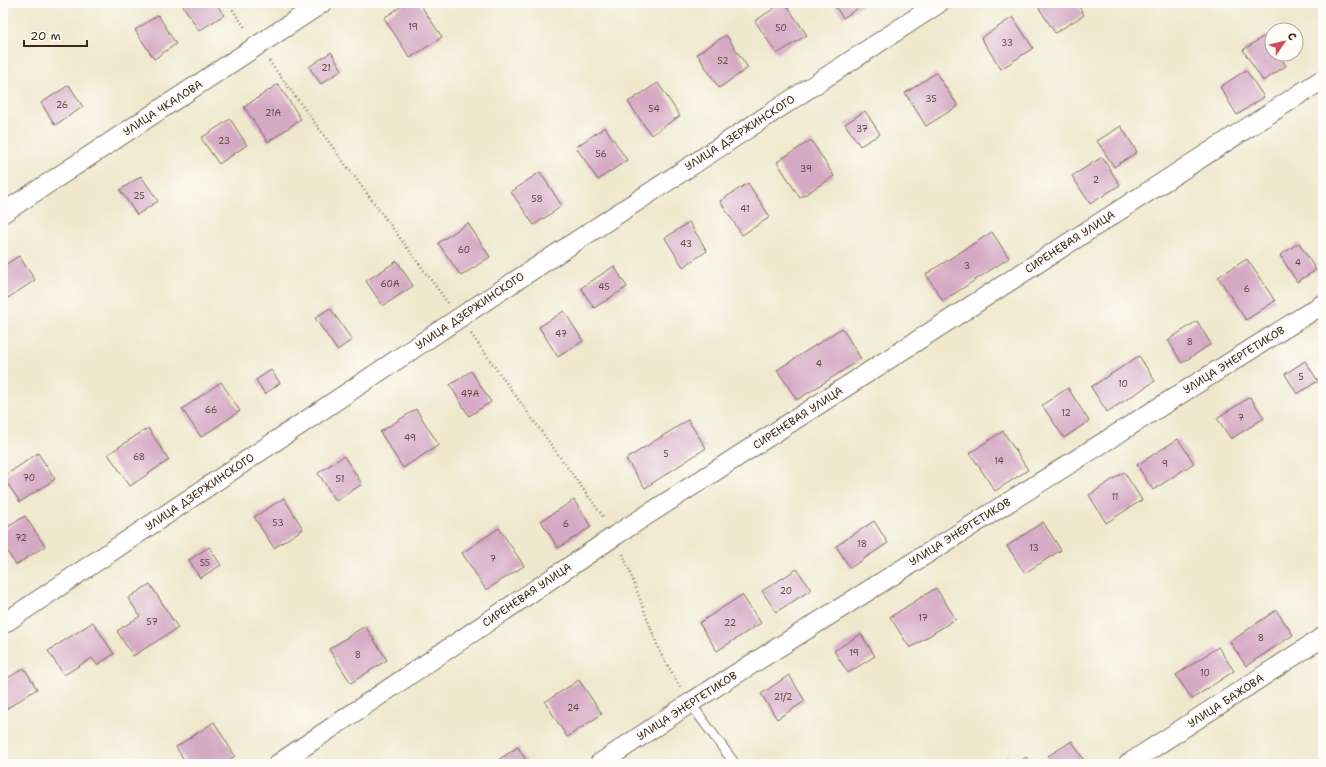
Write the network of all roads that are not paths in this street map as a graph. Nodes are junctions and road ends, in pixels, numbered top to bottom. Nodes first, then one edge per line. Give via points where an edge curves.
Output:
1 (322, 3) edge
2 (939, 3) edge
3 (1323, 79) edge
4 (3, 213) edge
5 (1323, 304) edge
6 (3, 624) edge
7 (1323, 637) edge
8 (690, 703) junction
9 (278, 764) edge
10 (599, 764) edge
11 (734, 764) edge
12 (1128, 764) edge

1 - 4 street, УЛИЦА ЧКАЛОВА
2 - 6 street, УЛИЦА ДЗЕРЖИНСКОГО via 459,318
3 - 9 street, СИРЕНЕВАЯ УЛИЦА via 616,535
5 - 8 street, УЛИЦА ЭНЕРГЕТИКОВ
7 - 12 street, УЛИЦА БАЖОВА
8 - 10 street, УЛИЦА ЭНЕРГЕТИКОВ
8 - 11 lane

